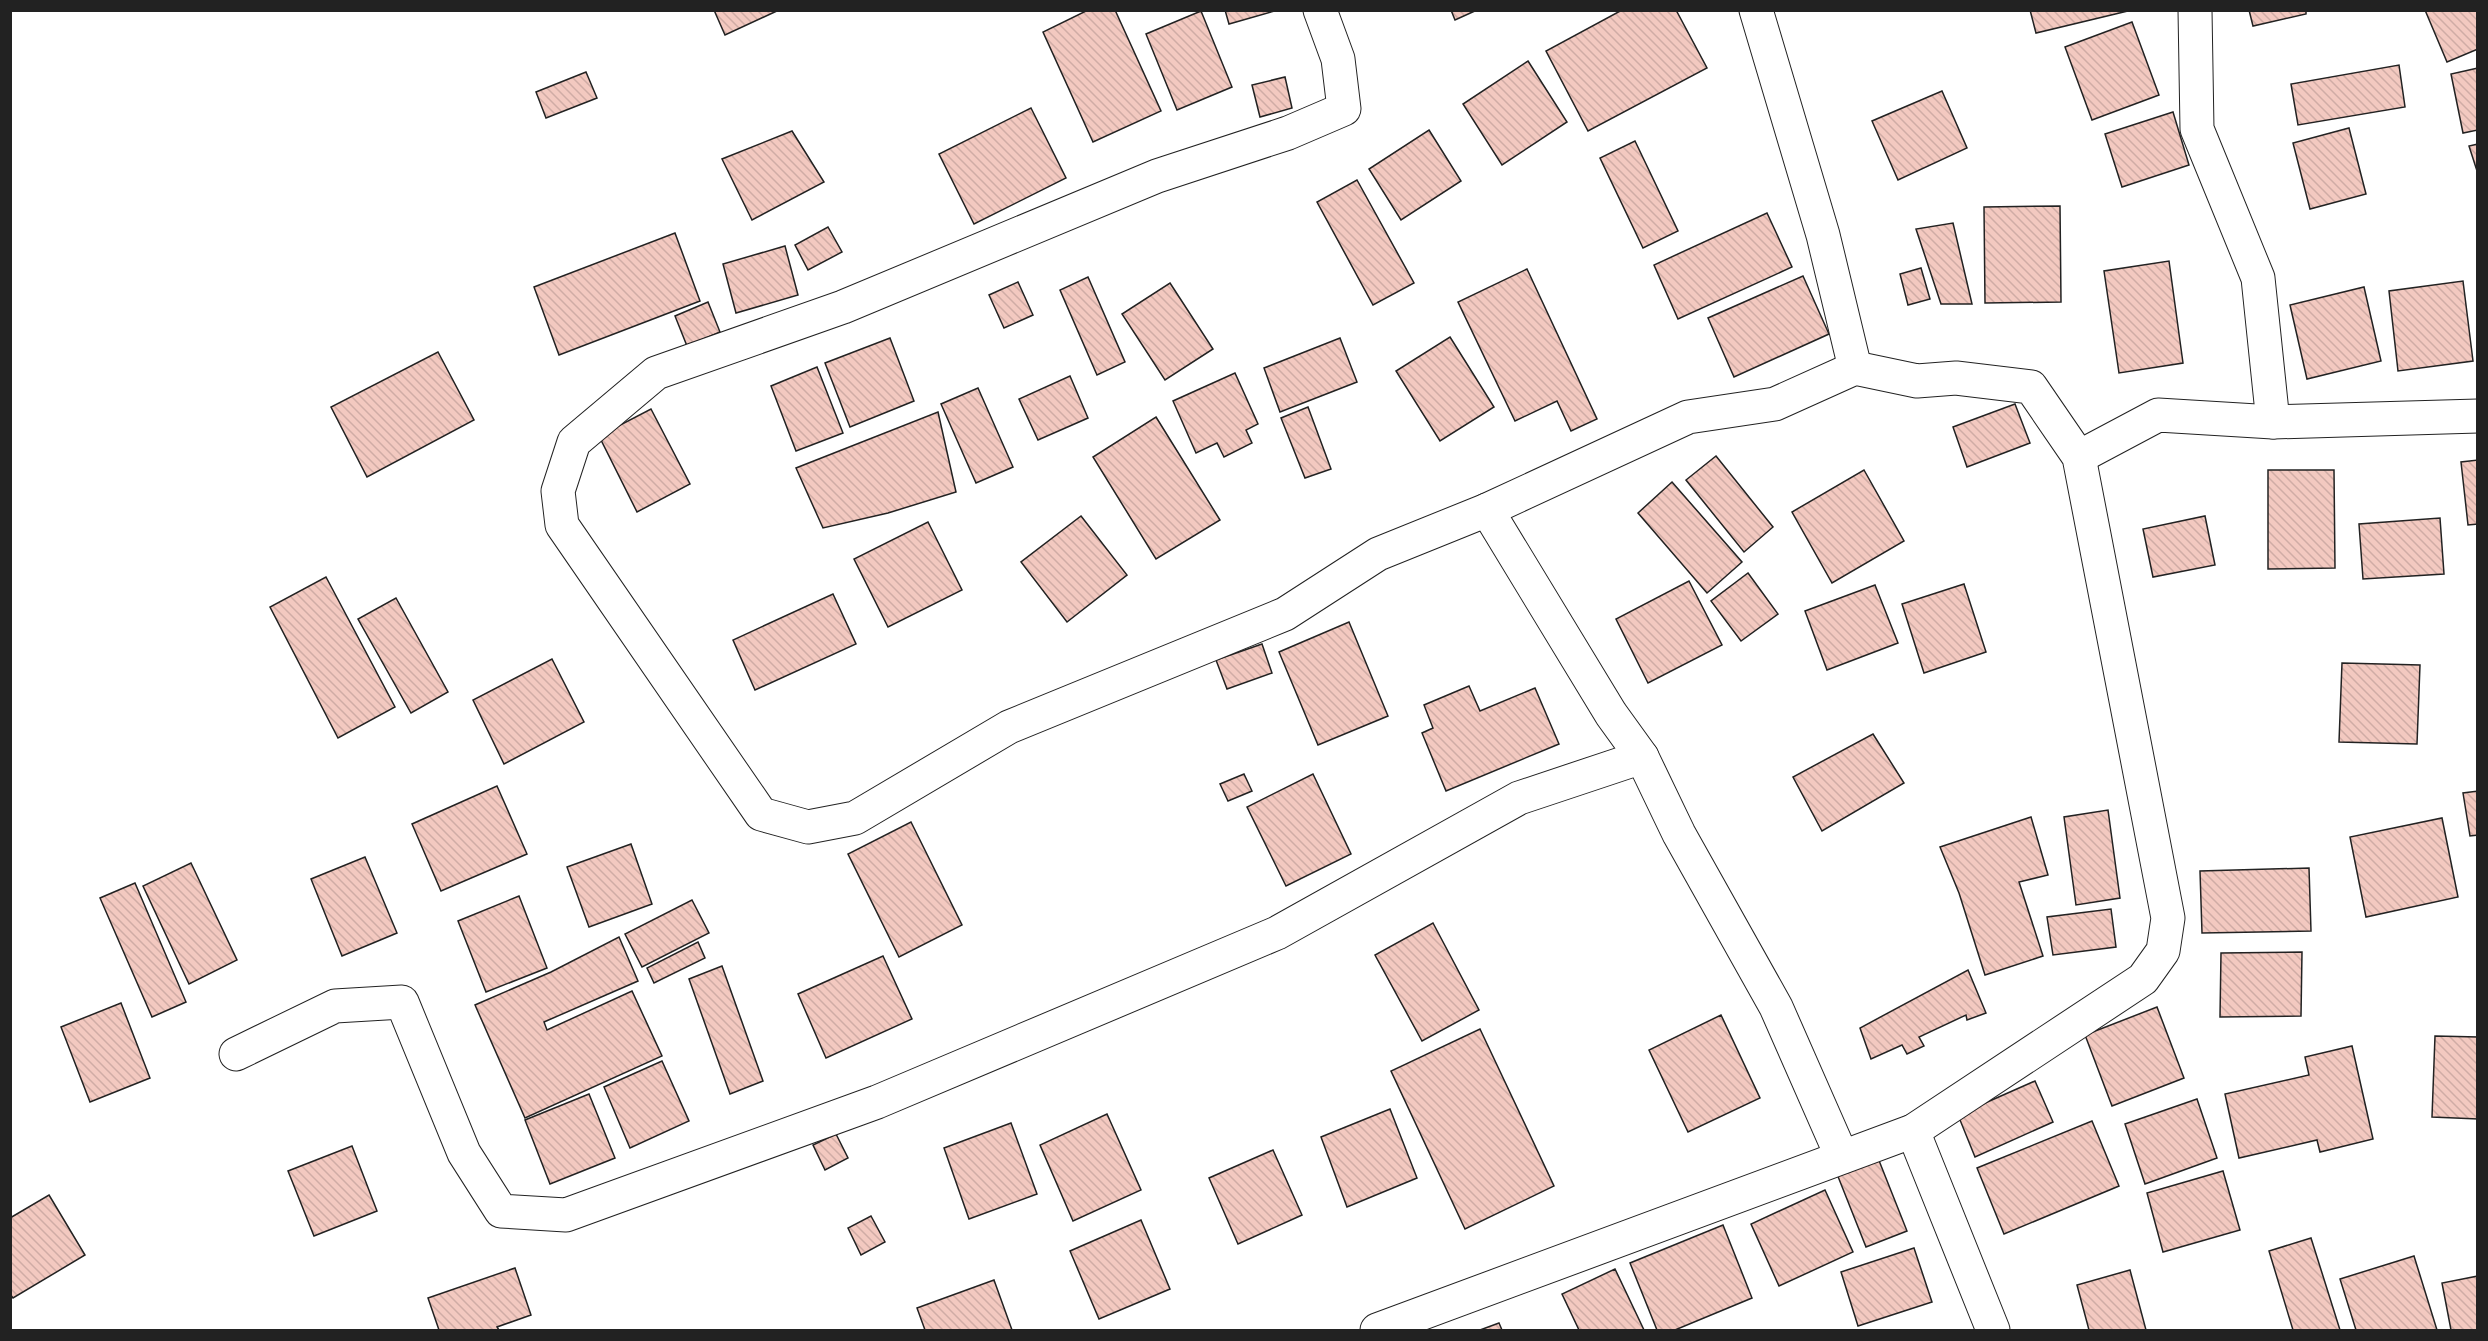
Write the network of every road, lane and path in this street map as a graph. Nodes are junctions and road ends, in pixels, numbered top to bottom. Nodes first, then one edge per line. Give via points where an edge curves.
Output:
1 (1320, 10) edge
2 (1756, 10) edge
3 (2195, 10) edge
4 (1855, 368) junction
5 (2478, 416) edge
6 (2273, 422) junction
7 (2079, 457) junction
8 (1487, 510) junction
9 (1642, 757) junction
10 (236, 1054) dead end
11 (1913, 1131) junction
12 (1842, 1157) junction
13 (1377, 1330) edge
14 (1993, 1330) edge

1 - 8 street via 1338,59 1344,109 1288,133 1157,176 843,307 656,373 574,442 558,491 562,525 761,814 808,827 855,818 1009,727 1285,614 1378,554
2 - 4 street via 1823,236
3 - 6 street via 2197,129 2258,278
4 - 7 street via 1917,381 1956,378 2031,387
4 - 8 street via 1774,404 1688,417
5 - 6 street
6 - 7 street via 2158,415
7 - 11 street via 2168,918 2163,951 2144,980
8 - 9 street via 1611,714
9 - 10 street via 1519,798 1255,942 877,1102 566,1215 501,1211 464,1153 402,1002 335,1006
9 - 12 street via 1679,834 1776,1007
11 - 12 street
11 - 14 street
12 - 13 street

